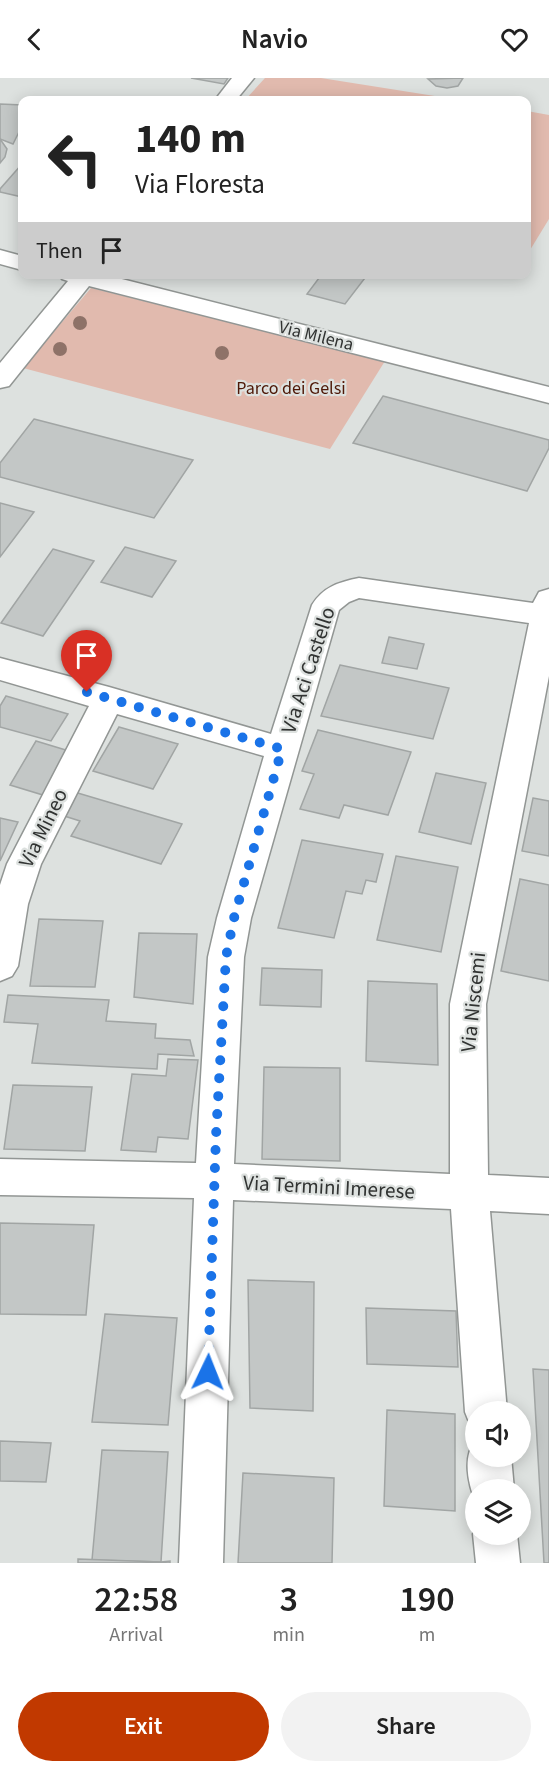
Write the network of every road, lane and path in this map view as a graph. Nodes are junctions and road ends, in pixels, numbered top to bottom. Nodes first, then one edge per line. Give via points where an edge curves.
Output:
1 (243, 78) edge
2 (228, 96) edge
3 (0, 257) edge
4 (18, 262) edge
5 (79, 279) edge
6 (93, 279) edge
7 (0, 380) edge
8 (549, 395) edge
9 (547, 607) edge
10 (0, 669) edge
11 (109, 698) junction
12 (282, 749) junction
13 (0, 966) edge
14 (0, 1177) edge
15 (214, 1181) junction
16 (469, 1194) junction
17 (549, 1196) edge
18 (485, 1401) edge
19 (496, 1545) edge
20 (201, 1563) edge
21 (498, 1563) edge

1 - 2 street
3 - 4 street
5 - 7 street
6 - 8 street, Via Milena
9 - 12 street, Via Aci Castello via 368,589 339,593 324,610
9 - 16 street, Via Niscemi via 468,1004
10 - 11 street
11 - 12 street
11 - 13 street, Via Mineo via 24,864 11,904
12 - 15 street, Via Aci Castello via 226,957
14 - 15 street, Via Termini Imerese
15 - 16 street, Via Termini Imerese
15 - 20 street, Via Aci Castello
16 - 17 street, Via Termini Imerese
16 - 18 street, Via Niscemi
19 - 21 street

